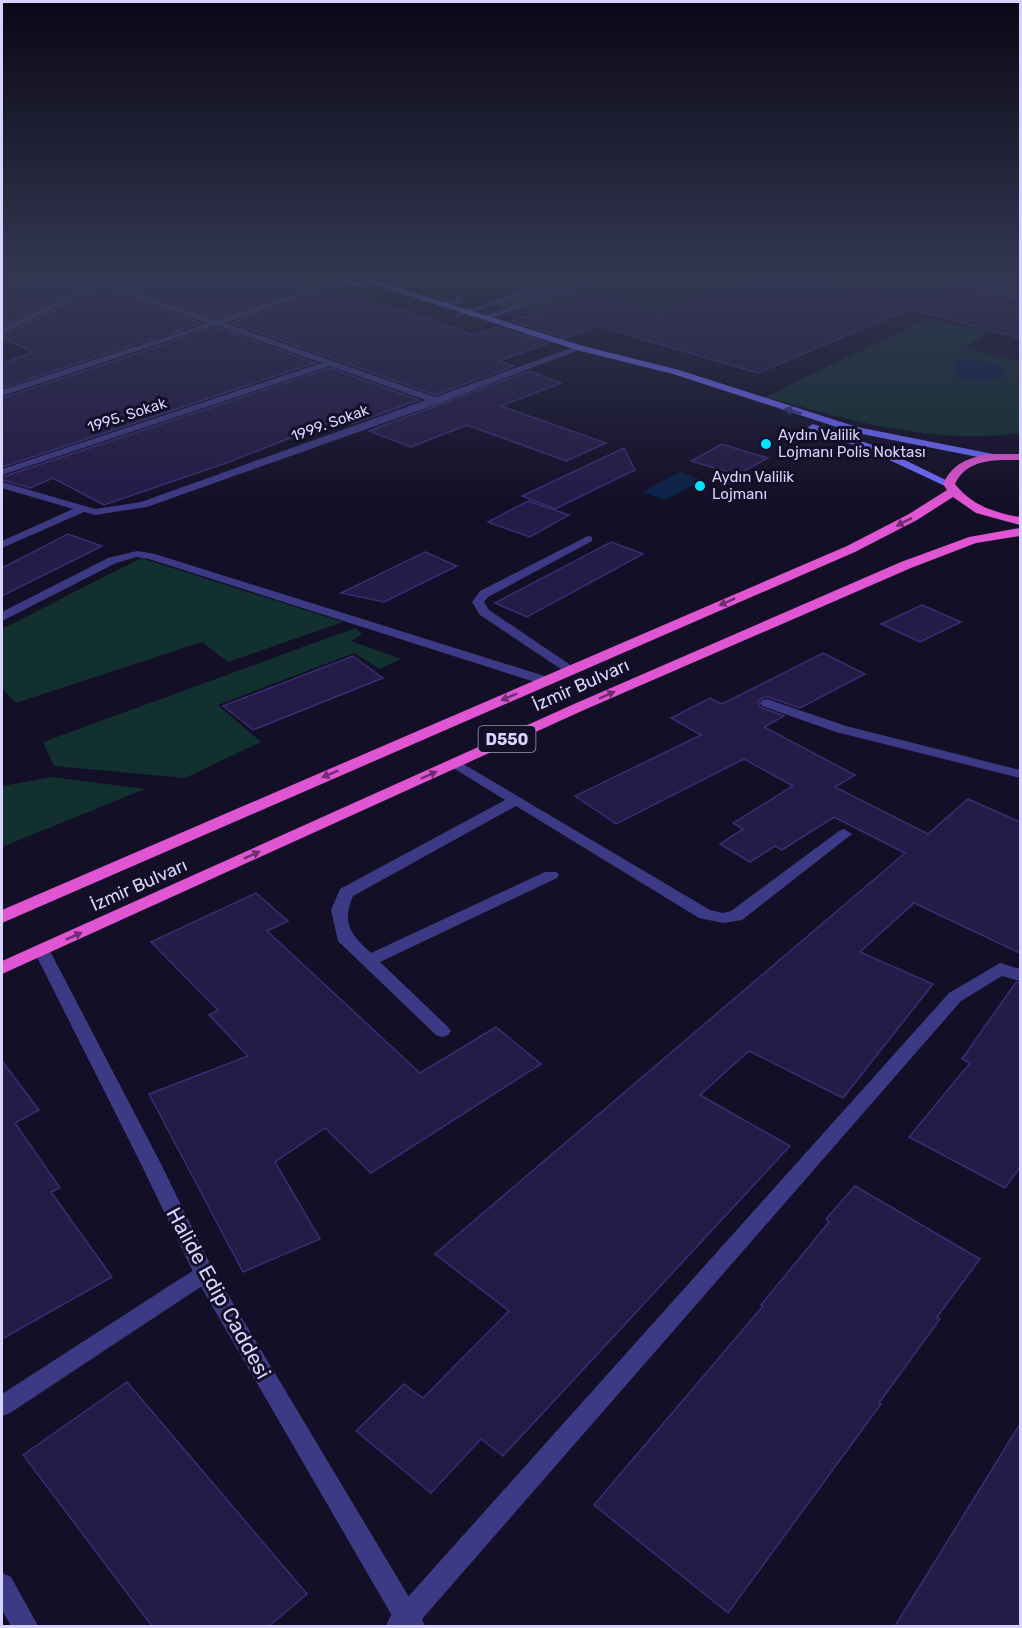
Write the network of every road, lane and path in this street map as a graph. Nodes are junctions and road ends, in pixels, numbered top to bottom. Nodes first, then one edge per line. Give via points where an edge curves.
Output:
1 (130, 351) edge
2 (298, 351) edge
3 (572, 351) edge
4 (578, 351) edge
5 (579, 351) edge
6 (331, 363) junction
7 (2, 393) edge
8 (437, 401) junction
9 (1020, 455) edge
10 (993, 457) junction
11 (2, 472) edge
12 (2, 485) edge
13 (952, 487) junction
14 (82, 509) junction
15 (1020, 521) edge
16 (1020, 532) edge
17 (588, 539) dead end
18 (2, 545) edge
19 (2, 617) edge
20 (570, 671) junction
21 (546, 681) junction
22 (767, 703) dead end
23 (455, 763) junction
24 (1020, 774) edge
25 (516, 800) junction
26 (844, 834) dead end
27 (551, 875) dead end
28 (2, 917) edge
29 (42, 951) junction
30 (368, 961) junction
31 (2, 968) edge
32 (1020, 975) edge
33 (442, 1031) dead end
34 (204, 1274) junction
35 (2, 1406) edge
36 (2, 1586) edge
37 (406, 1624) edge
38 (25, 1626) edge

1 - 7 street
2 - 6 street
3 - 8 street, 1999. Sokak
4 - 13 main road via 874,449
10 -> 5 main road via 855,430 676,372
6 - 8 street
6 - 11 street, 1995. Sokak
8 - 14 street, 1999. Sokak via 143,505 96,512
9 - 10 highway, D550
10 - 13 highway, D550 via 964,464 952,473
12 - 14 street
13 - 15 highway via 970,505
13 -> 20 highway, İzmir Bulvarı / D550 via 913,517 851,549
14 - 18 street
23 -> 16 highway, İzmir Bulvarı / D550 via 906,565 973,540
17 - 20 street via 484,594 478,602 484,612
19 - 21 street via 112,560 137,554
20 - 21 highway, İzmir Bulvarı / D550
21 -> 28 highway, İzmir Bulvarı / D550
22 - 24 street via 840,729
23 - 25 street
29 -> 23 highway, İzmir Bulvarı / D550
25 - 26 street via 705,914 723,918 736,916
25 - 30 street via 346,893 339,910 344,937
27 - 30 street
29 - 31 highway, İzmir Bulvarı / D550
29 - 34 street, Halide Edip Caddesi
30 - 33 street
32 - 37 street via 1000,969 956,997
34 - 35 street
34 - 37 street, Halide Edip Caddesi
36 - 38 street

